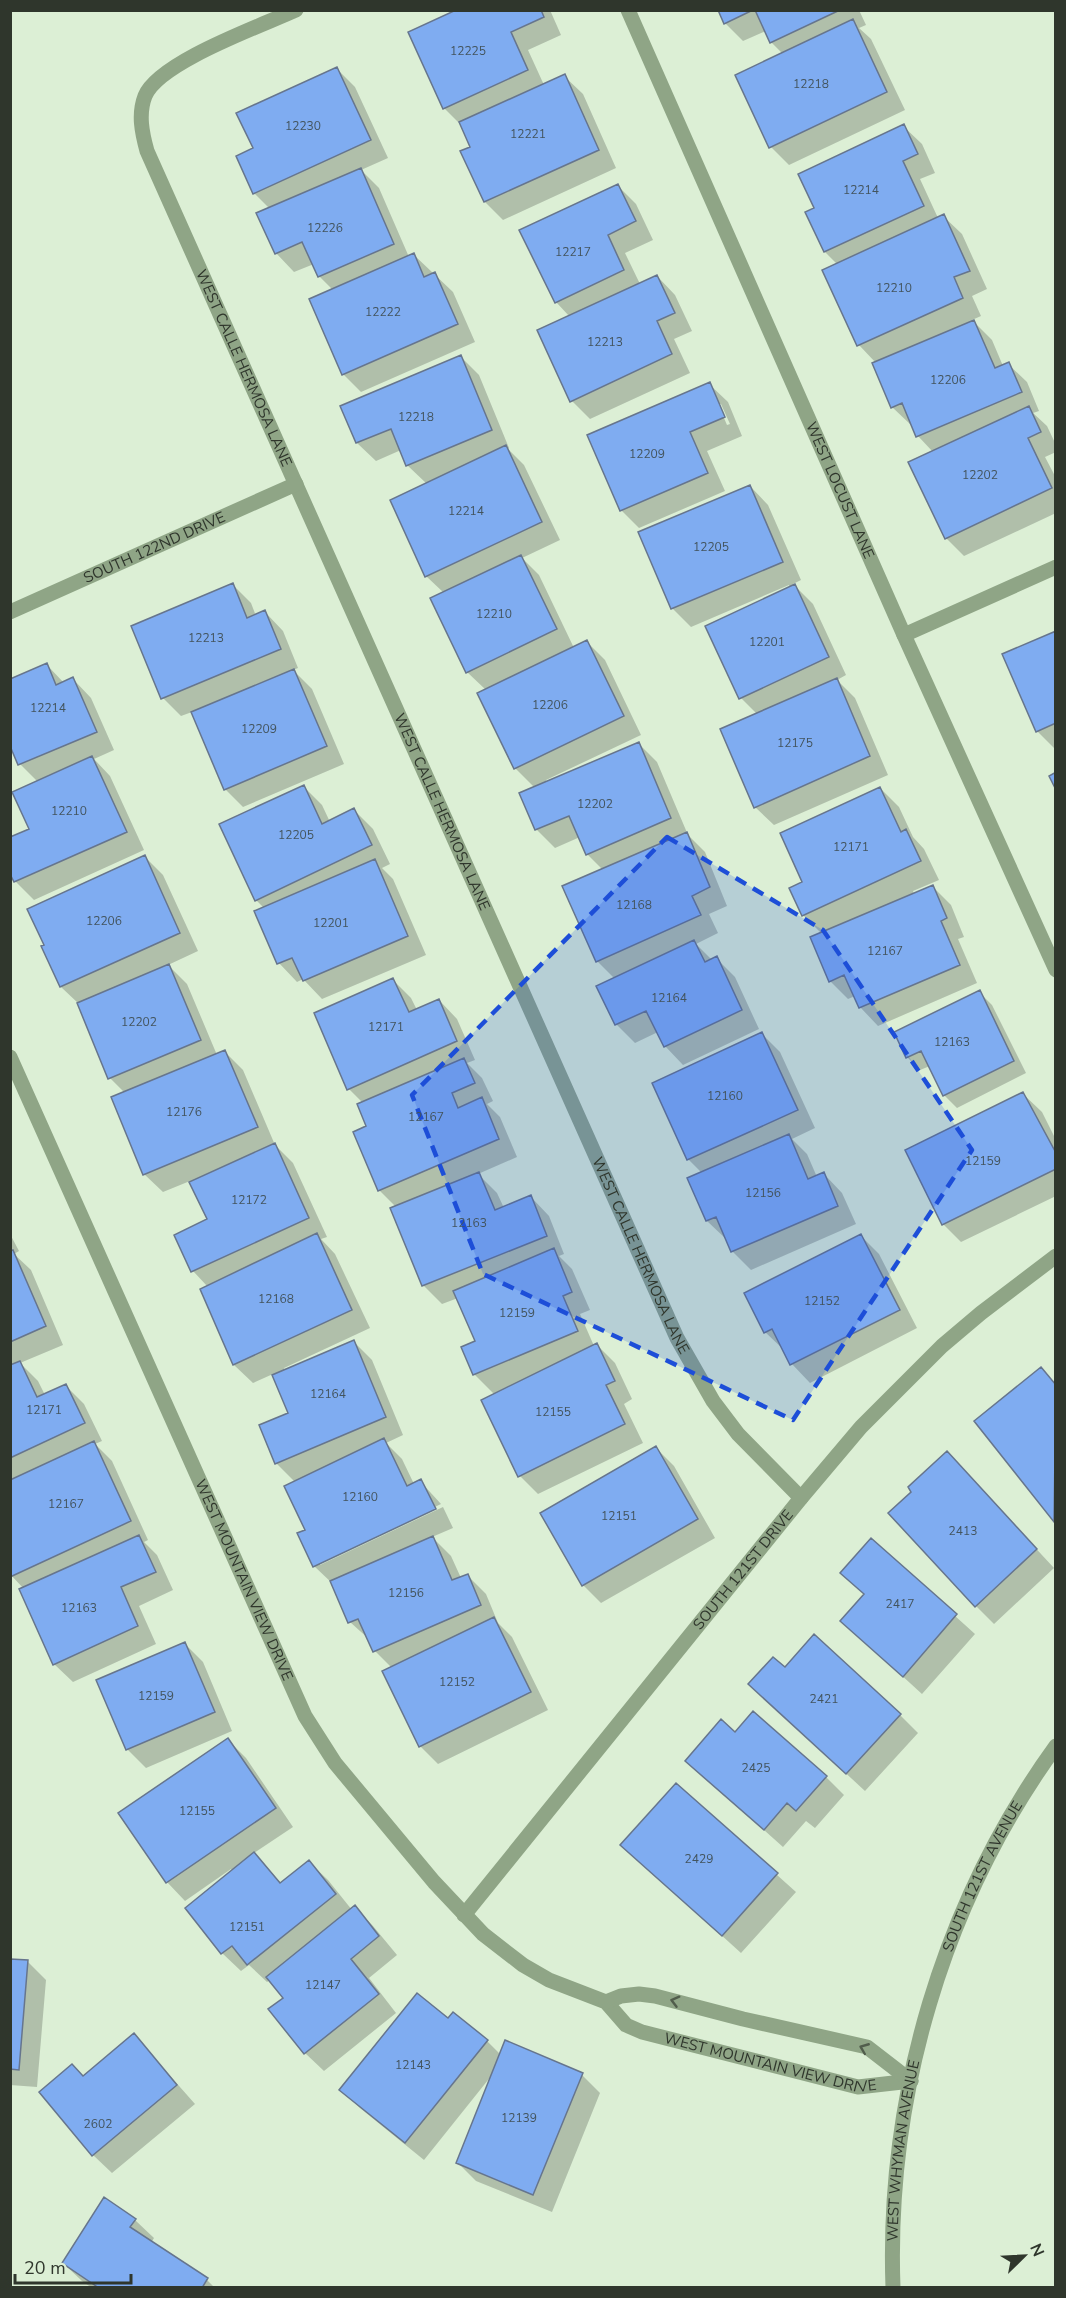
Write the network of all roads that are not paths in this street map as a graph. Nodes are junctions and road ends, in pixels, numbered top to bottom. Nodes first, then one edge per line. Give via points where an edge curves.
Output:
1 (296, 10) edge
2 (628, 10) edge
3 (296, 484) junction
4 (1056, 567) edge
5 (10, 612) edge
6 (904, 635) junction
7 (1056, 970) edge
8 (12, 1063) edge
9 (1056, 1256) edge
10 (801, 1498) junction
11 (1056, 1746) edge
12 (464, 1915) junction
13 (606, 2002) junction
14 (926, 2014) joint
15 (911, 2082) junction
16 (893, 2288) edge

1 - 3 street, WEST CALLE HERMOSA LANE via 172,67 146,96 141,115 147,151
2 - 6 street, WEST LOCUST LANE
3 - 5 street, SOUTH 122ND DRIVE
3 - 10 street, WEST CALLE HERMOSA LANE via 677,1338 713,1401 738,1434
4 - 6 street
6 - 7 street, WEST LOCUST LANE
8 - 12 street, WEST MOUNTAIN VIEW DRIVE via 305,1716 334,1763
9 - 10 street, SOUTH 121ST DRIVE via 981,1313 925,1363 861,1427
10 - 12 street, SOUTH 121ST DRIVE
11 - 14 street, SOUTH 121ST AVENUE via 1017,1801 974,1885
12 - 13 street, WEST MOUNTAIN VIEW DRIVE via 523,1965 558,1984
13 - 15 street, WEST MOUNTAIN VIEW DRIVE via 626,2025 642,2032 858,2087
15 -> 13 street, WEST MOUNTAIN VIEW DRIVE via 867,2047 655,1996 621,1996
14 - 15 street, WEST WHYMAN AVENUE
15 - 16 street, WEST WHYMAN AVENUE via 896,2171

